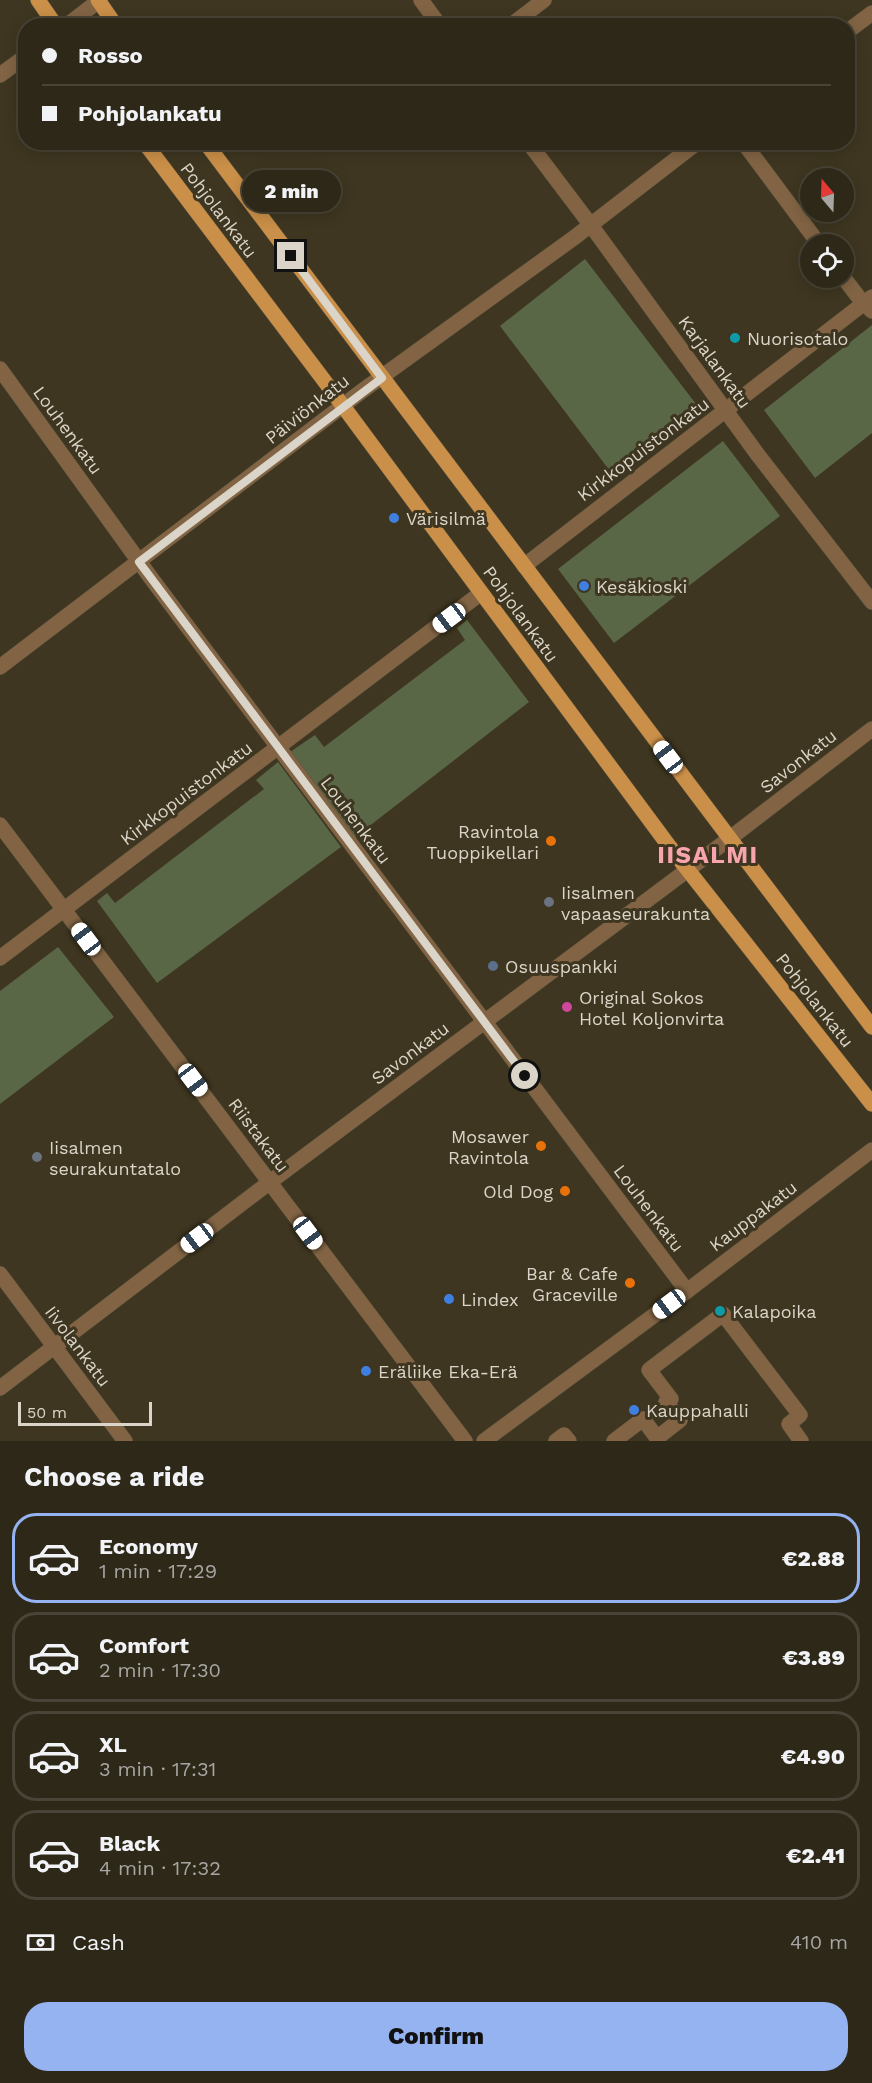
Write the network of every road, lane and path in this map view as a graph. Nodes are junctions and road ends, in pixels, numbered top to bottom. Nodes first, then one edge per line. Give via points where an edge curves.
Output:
1 (38, 0) edge
2 (99, 0) edge
3 (421, 0) edge
4 (544, 0) edge
5 (872, 13) edge
6 (51, 18) edge
7 (76, 18) edge
8 (111, 18) edge
9 (434, 18) edge
10 (520, 18) edge
11 (855, 26) edge
12 (18, 62) edge
13 (0, 75) edge
14 (150, 150) edge
15 (211, 150) edge
16 (534, 150) edge
17 (688, 150) edge
18 (748, 150) edge
19 (591, 224) junction
20 (811, 234) edge
21 (854, 288) edge
22 (869, 304) edge
23 (0, 369) edge
24 (382, 378) junction
25 (343, 406) junction
26 (726, 411) junction
27 (139, 562) junction
28 (524, 566) junction
29 (481, 593) junction
30 (872, 602) edge
31 (0, 668) edge
32 (872, 729) edge
33 (278, 748) junction
34 (0, 825) edge
35 (729, 839) junction
36 (688, 870) junction
37 (64, 910) junction
38 (0, 958) edge
39 (483, 1022) junction
40 (872, 1028) edge
41 (872, 1104) edge
42 (872, 1150) edge
43 (270, 1182) junction
44 (0, 1274) edge
45 (687, 1291) junction
46 (54, 1347) junction
47 (0, 1388) edge
48 (125, 1441) edge
49 (465, 1441) edge
50 (484, 1441) edge
51 (556, 1441) edge
52 (569, 1441) edge
53 (614, 1441) edge
54 (801, 1441) edge

1 - 6 main road
2 - 7 street
2 - 8 main road
3 - 9 street
4 - 10 street
5 - 11 street
12 - 13 street
14 - 25 main road, Pohjolankatu
15 - 24 main road, Pohjolankatu
16 - 19 street, Karjalankatu
17 - 19 street, Päiviönkatu
18 - 20 street
19 - 24 street, Päiviönkatu
19 - 26 street, Karjalankatu
21 - 22 street
22 - 26 street, Kirkkopuistonkatu
23 - 27 street, Louhenkatu
24 - 25 street, Päiviönkatu
24 - 28 main road, Pohjolankatu
25 - 27 street, Päiviönkatu
25 - 29 main road, Pohjolankatu
26 - 28 street, Kirkkopuistonkatu
26 - 30 street, Karjalankatu
27 - 31 street, Päiviönkatu
27 - 33 street, Louhenkatu
28 - 35 main road, Pohjolankatu
29 - 33 street, Kirkkopuistonkatu
29 - 36 main road, Pohjolankatu
32 - 35 street, Savonkatu
33 - 37 street, Kirkkopuistonkatu
33 - 39 street, Louhenkatu
34 - 37 street, Riistakatu
35 - 36 street, Savonkatu
35 - 40 main road, Pohjolankatu
36 - 39 street, Savonkatu
36 - 41 main road, Pohjolankatu
37 - 38 street, Kirkkopuistonkatu
37 - 43 street, Riistakatu
39 - 43 street, Savonkatu
39 - 45 street, Louhenkatu
42 - 45 street, Kauppakatu
43 - 46 street, Savonkatu
43 - 49 street, Riistakatu
44 - 46 street, Iivolankatu
45 - 50 street, Kauppakatu
46 - 47 street, Savonkatu
46 - 48 street, Iivolankatu
51 - 52 street via 564,1434
53 - 54 street via 643,1419 657,1437 680,1420 666,1402 671,1399 649,1370 723,1314 800,1415 789,1424

